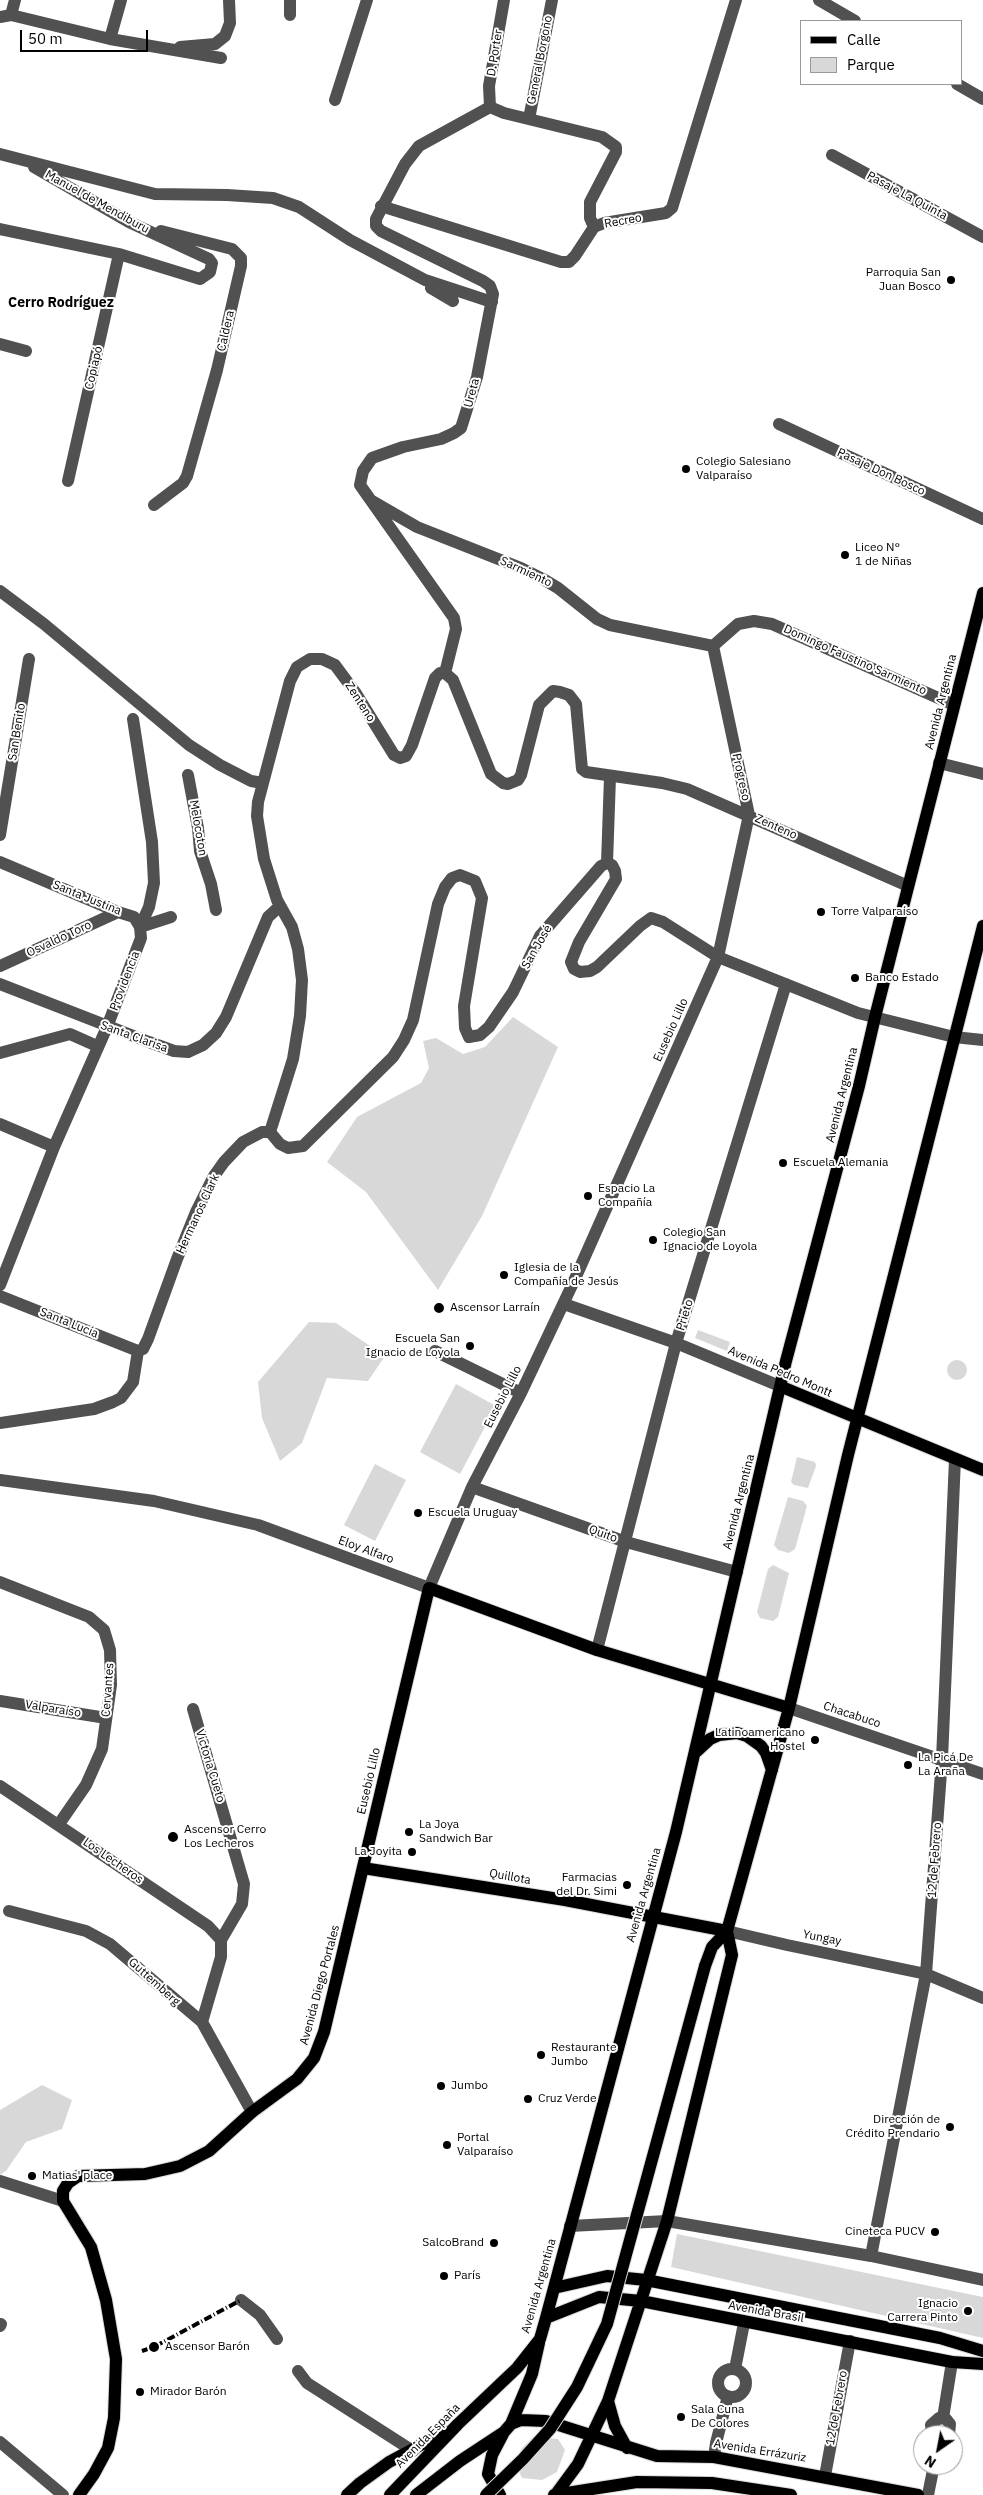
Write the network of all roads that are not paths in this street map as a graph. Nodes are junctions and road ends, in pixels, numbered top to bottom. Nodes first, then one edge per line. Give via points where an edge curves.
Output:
1 (15, 0) edge
2 (121, 0) edge
3 (229, 0) edge
4 (290, 0) edge
5 (367, 0) edge
6 (504, 0) edge
7 (552, 0) edge
8 (736, 0) edge
9 (819, 0) edge
10 (290, 15) dead end
11 (6, 16) edge
12 (853, 20) edge
13 (110, 39) junction
14 (157, 49) junction
15 (221, 58) dead end
16 (960, 85) edge
17 (983, 99) edge
18 (335, 100) dead end
19 (490, 107) junction
20 (529, 119) junction
21 (443, 123) dead end
22 (464, 123) junction
23 (0, 154) edge
24 (832, 155) dead end
25 (20, 159) junction
26 (381, 206) junction
27 (129, 222) junction
28 (594, 228) junction
29 (0, 230) edge
30 (983, 237) edge
31 (371, 252) junction
32 (119, 254) junction
33 (453, 301) dead end
34 (492, 302) junction
35 (0, 344) edge
36 (26, 351) dead end
37 (779, 424) dead end
38 (68, 481) dead end
39 (367, 498) junction
40 (154, 505) dead end
41 (983, 519) edge
42 (0, 591) edge
43 (983, 593) edge
44 (714, 646) junction
45 (29, 659) dead end
46 (445, 673) junction
47 (954, 705) junction
48 (133, 719) dead end
49 (939, 763) junction
50 (983, 774) edge
51 (188, 775) dead end
52 (610, 777) junction
53 (264, 783) junction
54 (749, 815) junction
55 (0, 835) edge
56 (0, 862) edge
57 (607, 863) junction
58 (908, 886) junction
59 (280, 906) junction
60 (216, 910) dead end
61 (118, 912) junction
62 (171, 917) dead end
63 (983, 926) edge
64 (140, 927) junction
65 (718, 957) junction
66 (0, 966) edge
67 (0, 984) edge
68 (786, 984) junction
69 (875, 1017) junction
70 (108, 1027) junction
71 (954, 1037) junction
72 (983, 1040) edge
73 (97, 1046) junction
74 (0, 1053) edge
75 (0, 1124) edge
76 (270, 1132) junction
77 (54, 1147) junction
78 (0, 1285) edge
79 (0, 1296) edge
80 (564, 1304) junction
81 (676, 1343) junction
82 (138, 1351) junction
83 (435, 1351) dead end
84 (782, 1387) junction
85 (521, 1393) junction
86 (858, 1419) junction
87 (0, 1423) edge
88 (955, 1459) junction
89 (983, 1470) edge
90 (0, 1480) edge
91 (472, 1487) junction
92 (626, 1542) junction
93 (737, 1572) junction
94 (0, 1582) edge
95 (429, 1588) junction
96 (597, 1650) junction
97 (712, 1685) junction
98 (0, 1701) edge
99 (789, 1708) junction
100 (193, 1709) dead end
101 (106, 1718) junction
102 (696, 1752) junction
103 (942, 1759) junction
104 (772, 1770) junction
105 (983, 1774) edge
106 (0, 1786) edge
107 (60, 1824) junction
108 (363, 1868) junction
109 (10, 1912) dead end
110 (652, 1915) junction
111 (727, 1931) junction
112 (221, 1940) junction
113 (926, 1974) junction
114 (983, 1998) edge
115 (202, 2022) junction
116 (252, 2112) junction
117 (0, 2181) edge
118 (63, 2201) junction
119 (667, 2221) junction
120 (570, 2226) junction
121 (871, 2256) junction
122 (646, 2280) junction
123 (983, 2280) edge
124 (554, 2288) junction
125 (241, 2300) dead end
126 (641, 2301) junction
127 (546, 2318) junction
128 (744, 2323) junction
129 (540, 2339) junction
130 (277, 2340) dead end
131 (850, 2341) junction
132 (983, 2351) edge
133 (952, 2362) junction
134 (983, 2364) edge
135 (735, 2369) junction
136 (298, 2371) dead end
137 (728, 2396) junction
138 (487, 2398) joint
139 (608, 2401) junction
140 (943, 2418) junction
141 (458, 2424) junction
142 (932, 2425) edge
143 (950, 2425) edge
144 (508, 2428) junction
145 (593, 2434) junction
146 (0, 2442) edge
147 (627, 2448) junction
148 (413, 2451) junction
149 (714, 2457) junction
150 (932, 2475) edge
151 (825, 2476) junction
152 (63, 2495) edge
153 (79, 2495) edge
154 (347, 2495) edge
155 (390, 2495) edge
156 (416, 2495) edge
157 (486, 2495) edge
158 (500, 2495) edge
159 (555, 2495) edge
160 (791, 2495) edge
161 (918, 2495) edge
162 (928, 2495) edge

1 - 11 street
2 - 13 street
3 - 14 street via 230,23 225,36 215,44
4 - 10 street
5 - 18 street
6 - 19 street, D. Porter via 489,86
7 - 20 street, General Borgoño
8 - 28 street, Recreo via 672,208 666,213 604,223
9 - 12 street
11 - 13 street
13 - 14 street
14 - 15 street
16 - 17 street
19 - 20 street
19 - 22 street
20 - 28 street via 602,138 616,147 590,202
21 - 22 street
22 - 26 street via 419,146
23 - 25 street, Manuel de Mendiburu
24 - 30 street, Pasaje La Quinta
25 - 27 street, Manuel de Mendiburu
25 - 31 street, Manuel de Mendiburu via 155,194 273,198 299,207
26 - 28 street, Recreo via 561,262 569,262 575,256
26 - 34 street via 376,219 376,226 381,231 483,280 490,286
27 - 32 street, Manuel de Mendiburu via 209,259 212,263 210,272 200,279
27 - 40 street, Caldera via 232,249 241,258 242,266 188,476
29 - 32 street, Manuel de Mendiburu
31 - 33 street, Manuel de Mendiburu
31 - 34 street, Manuel de Mendiburu via 425,280
32 - 38 street, Copiapó
34 - 39 street, Ureta via 477,378 461,428 441,439 372,458 362,471 360,485
35 - 36 street
37 - 41 street, Pasaje Don Bosco
39 - 44 street, Sarmiento via 417,527 543,579 610,625
39 - 46 street, Ureta via 454,618 456,629
42 - 53 street via 189,745 220,766 251,781
43 - 47 main road, Avenida Argentina
44 - 47 street, Domingo Faustino Sarmiento via 738,624 754,621 772,624
44 - 54 street, Progreso
45 - 55 street, San Benito
46 - 52 street, Zenteno via 453,680 491,774 502,783 514,782 521,775 539,704 553,691 569,695 576,704 582,769
46 - 53 street, Zenteno via 435,678 412,745 406,756 400,758 394,755 335,666 310,659 297,667 290,681
47 - 49 main road, Avenida Argentina
48 - 64 street, Providencia via 148,813 154,882 149,907
49 - 50 street
49 - 58 main road, Avenida Argentina
51 - 60 street, Melocoton via 200,851 212,884
52 - 54 street, Zenteno via 662,782
52 - 57 street
53 - 59 street via 257,816 264,859
54 - 58 street, Zenteno
54 - 65 street, Progreso
56 - 61 street, Santa Justina
57 - 65 street via 612,865 616,879 579,942 571,962 574,969 590,971 651,918 663,922
57 - 76 street, San José via 540,936 513,992 489,1027 473,1038 466,1034 464,1006 482,898 479,888 468,877 452,878 438,904 413,1020 393,1057 303,1146 288,1148
58 - 69 main road, Avenida Argentina
59 - 70 street, Santa Clarisa via 268,917 226,1017 203,1045 188,1052 174,1051
59 - 76 street via 292,927 302,980 293,1059
61 - 64 street, Santa Justina via 134,916
61 - 66 street, Osvaldo Toro
62 - 64 street
63 - 71 main road
64 - 70 street, Providencia via 140,938
65 - 68 street
65 - 80 street, Eusebio Lillo
67 - 70 street, Santa Clarisa
68 - 69 street
68 - 81 street, Prieto
69 - 71 street
69 - 84 main road, Avenida Argentina
70 - 73 street, Providencia
71 - 72 street
71 - 86 main road
73 - 74 street via 70,1034
73 - 77 street, Providencia
75 - 77 street
76 - 82 street, Hermanos Clark via 262,1132 243,1142 214,1176 180,1251 148,1339 143,1349
77 - 78 street, Providencia
79 - 82 street, Santa Lucía
80 - 81 street, Avenida Pedro Montt
80 - 85 street, Eusebio Lillo
81 - 84 street, Avenida Pedro Montt
81 - 92 street, Prieto
82 - 87 street, Hermanos Clark via 133,1382 121,1398 94,1409
83 - 85 street
84 - 86 main road, Avenida Pedro Montt
84 - 93 main road, Avenida Argentina
85 - 91 street, Eusebio Lillo
86 - 88 main road, Avenida Pedro Montt
86 - 99 main road
88 - 89 main road, Avenida Pedro Montt
88 - 103 street, 12 de Febrero
90 - 95 street, Eloy Alfaro via 154,1501 258,1525
91 - 92 street, Quito
91 - 95 street, Eusebio Lillo
92 - 93 street, Quito
92 - 96 street, Prieto
93 - 97 main road, Avenida Argentina
94 - 101 street, Cervantes via 89,1616 100,1624 110,1650 111,1685
95 - 96 main road, Eloy Alfaro
95 - 108 main road, Eusebio Lillo
96 - 97 main road, Eloy Alfaro
97 - 99 main road, Chacabuco
97 - 102 main road, Avenida Argentina
98 - 101 street, Valparaíso
99 - 103 street, Chacabuco
99 - 104 main road
100 - 112 street, Victoria Cueto via 244,1884 242,1904
101 - 107 street, Cervantes via 102,1749 94,1769
102 - 104 main road via 719,1735 747,1736 761,1746
102 - 110 main road, Avenida Argentina
103 - 105 street, Chacabuco
103 - 113 street, 12 de Febrero
104 - 111 main road
106 - 107 street, Los Lecheros
107 - 112 street, Los Lecheros via 208,1926
108 - 110 main road, Quillota
108 - 116 main road, Avenida Diego Portales via 324,2032 314,2058 297,2078
109 - 115 street, Guttemberg via 86,1931 110,1944
110 - 111 main road, Yungay
110 - 120 main road, Avenida Argentina
111 - 113 street, Yungay
111 - 119 main road via 732,1955
111 - 157 main road, bridge via 712,1947 705,1966 604,2333 577,2387 550,2429
112 - 115 street, Victoria Cueto via 221,1957
113 - 114 street, Yungay
113 - 121 street, 12 de Febrero
115 - 116 street, Guttemberg
116 - 118 main road, Avenida Diego Portales via 209,2150 180,2166 144,2174 78,2176 63,2191
117 - 118 street
118 - 153 main road via 91,2247 106,2300 116,2360 114,2418 108,2448
119 - 120 street
119 - 121 street
119 - 122 main road
120 - 124 main road, Avenida Argentina
121 - 123 street
122 - 124 main road, Avenida Brasil via 607,2276
122 - 126 main road
122 - 132 main road, Avenida Brasil via 940,2338
124 - 127 main road, Avenida Argentina
125 - 130 street via 260,2315
126 - 127 main road, Avenida Brasil via 599,2297
126 - 128 main road, Avenida Brasil
126 - 139 main road
127 - 129 main road, Avenida Argentina
128 - 131 main road, Avenida Brasil
128 - 135 street
129 - 138 main road, Avenida Argentina
129 - 144 main road via 532,2374
131 - 133 main road, Avenida Brasil
131 - 151 street, 12 de Febrero
133 - 134 main road, Avenida Brasil
133 - 140 street
135 - 137 street via 722,2373 718,2382 720,2391
135 - 137 street via 745,2377 745,2386 741,2393
136 - 148 street via 307,2383
137 - 149 street
138 - 141 main road, Avenida España
139 - 145 main road
139 - 147 main road via 615,2426
140 - 142 street
140 - 143 street
141 - 148 main road
141 - 155 main road, Avenida España
144 - 145 main road, Avenida Errázuriz via 521,2420 546,2421
144 - 156 main road
144 - 158 main road via 492,2455 488,2474
145 - 147 main road, Avenida Errázuriz
145 - 159 main road via 578,2464
146 - 152 street
147 - 149 main road, Avenida Errázuriz via 657,2456
148 - 154 main road via 389,2462
149 - 151 main road, Avenida Errázuriz
150 - 162 street
151 - 161 main road, Avenida Errázuriz
159 - 160 main road via 637,2482 712,2483

